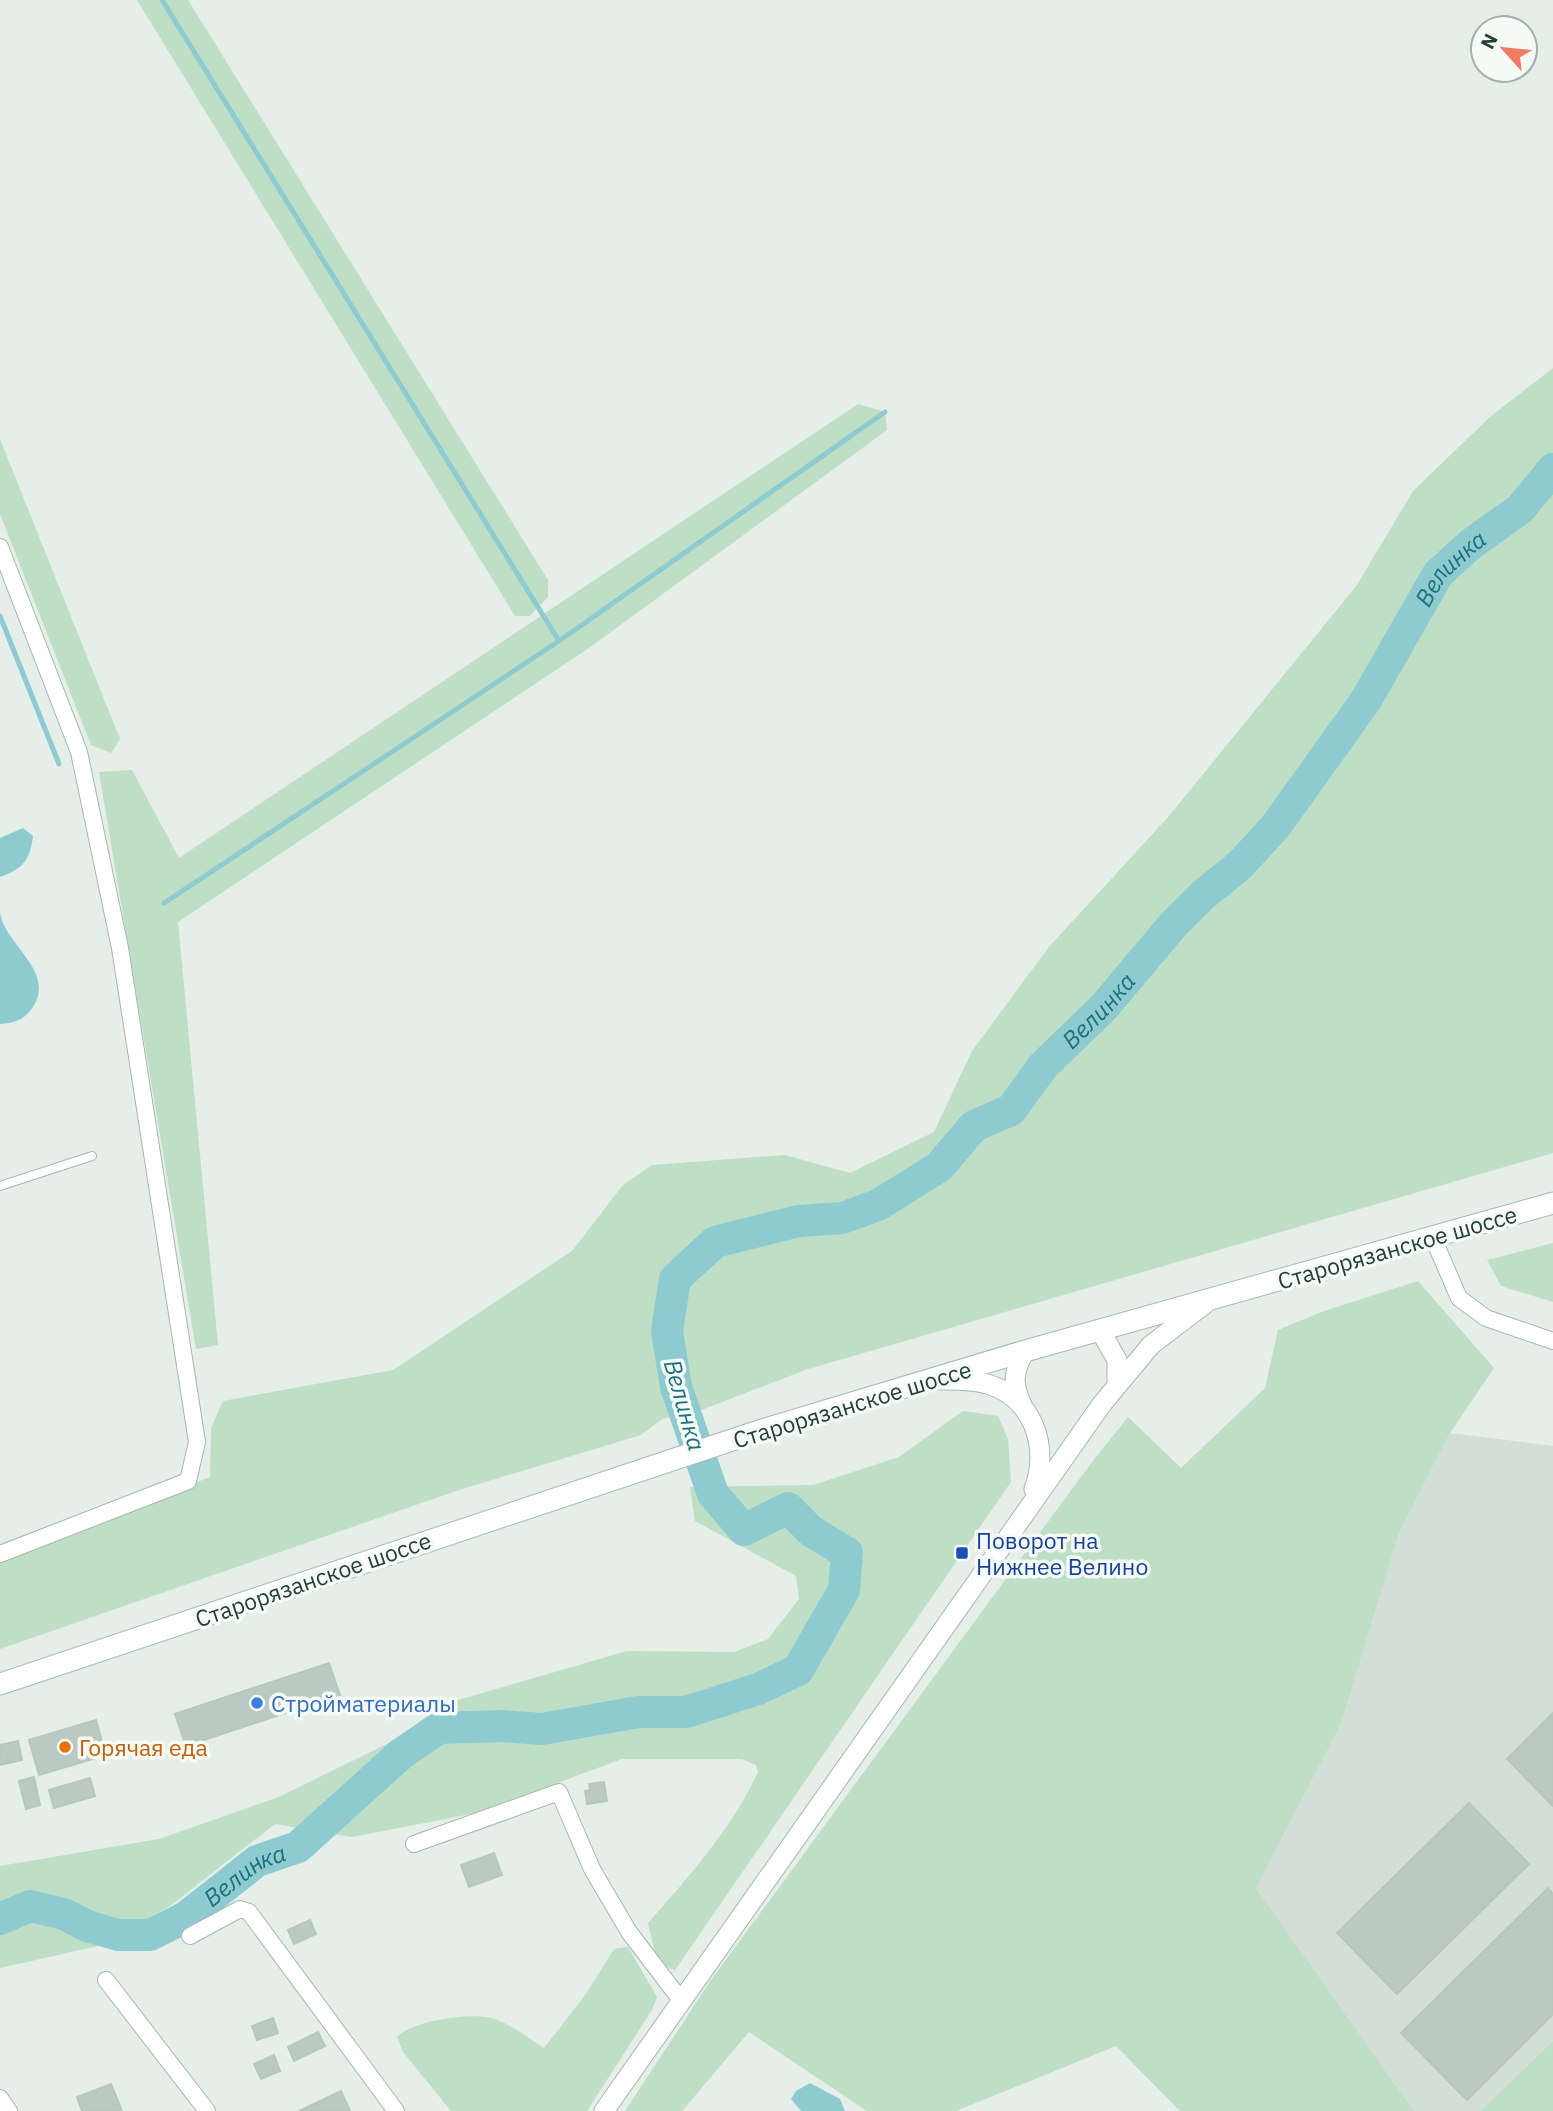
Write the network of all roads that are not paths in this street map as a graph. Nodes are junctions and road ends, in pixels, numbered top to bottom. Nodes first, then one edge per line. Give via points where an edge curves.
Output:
1 (0, 547) edge
2 (92, 1156) dead end
3 (0, 1186) edge
4 (1553, 1203) edge
5 (1433, 1238) junction
6 (1212, 1299) junction
7 (1100, 1330) junction
8 (1553, 1341) edge
9 (1025, 1351) junction
10 (930, 1380) junction
11 (1117, 1385) junction
12 (1023, 1407) junction
13 (1028, 1506) junction
14 (0, 1554) edge
15 (0, 1684) edge
16 (414, 1844) dead end
17 (190, 1936) dead end
18 (106, 1980) dead end
19 (680, 1999) junction
20 (0, 2098) edge
21 (9, 2111) edge
22 (207, 2111) edge
23 (396, 2111) edge
24 (604, 2111) edge

1 - 14 street via 79,752 120,948 197,1443 188,1481
2 - 3 lane
4 - 5 main road, Старорязанское шоссе
5 - 6 main road, Старорязанское шоссе
5 - 8 street via 1459,1298 1486,1318
6 - 7 main road, Старорязанское шоссе
6 - 11 street via 1160,1337
7 - 9 main road, Старорязанское шоссе
7 - 11 street via 1117,1360
9 - 10 main road, Старорязанское шоссе
9 - 12 street via 1014,1377
10 - 12 street via 987,1384 1006,1391
10 - 15 main road, Старорязанское шоссе via 655,1464
11 - 13 street
12 - 13 street via 1039,1436 1041,1456
13 - 19 street
16 - 19 street via 559,1792 598,1880 629,1932
17 - 23 street via 240,1909 249,1912
18 - 22 street
19 - 24 street
20 - 21 street

